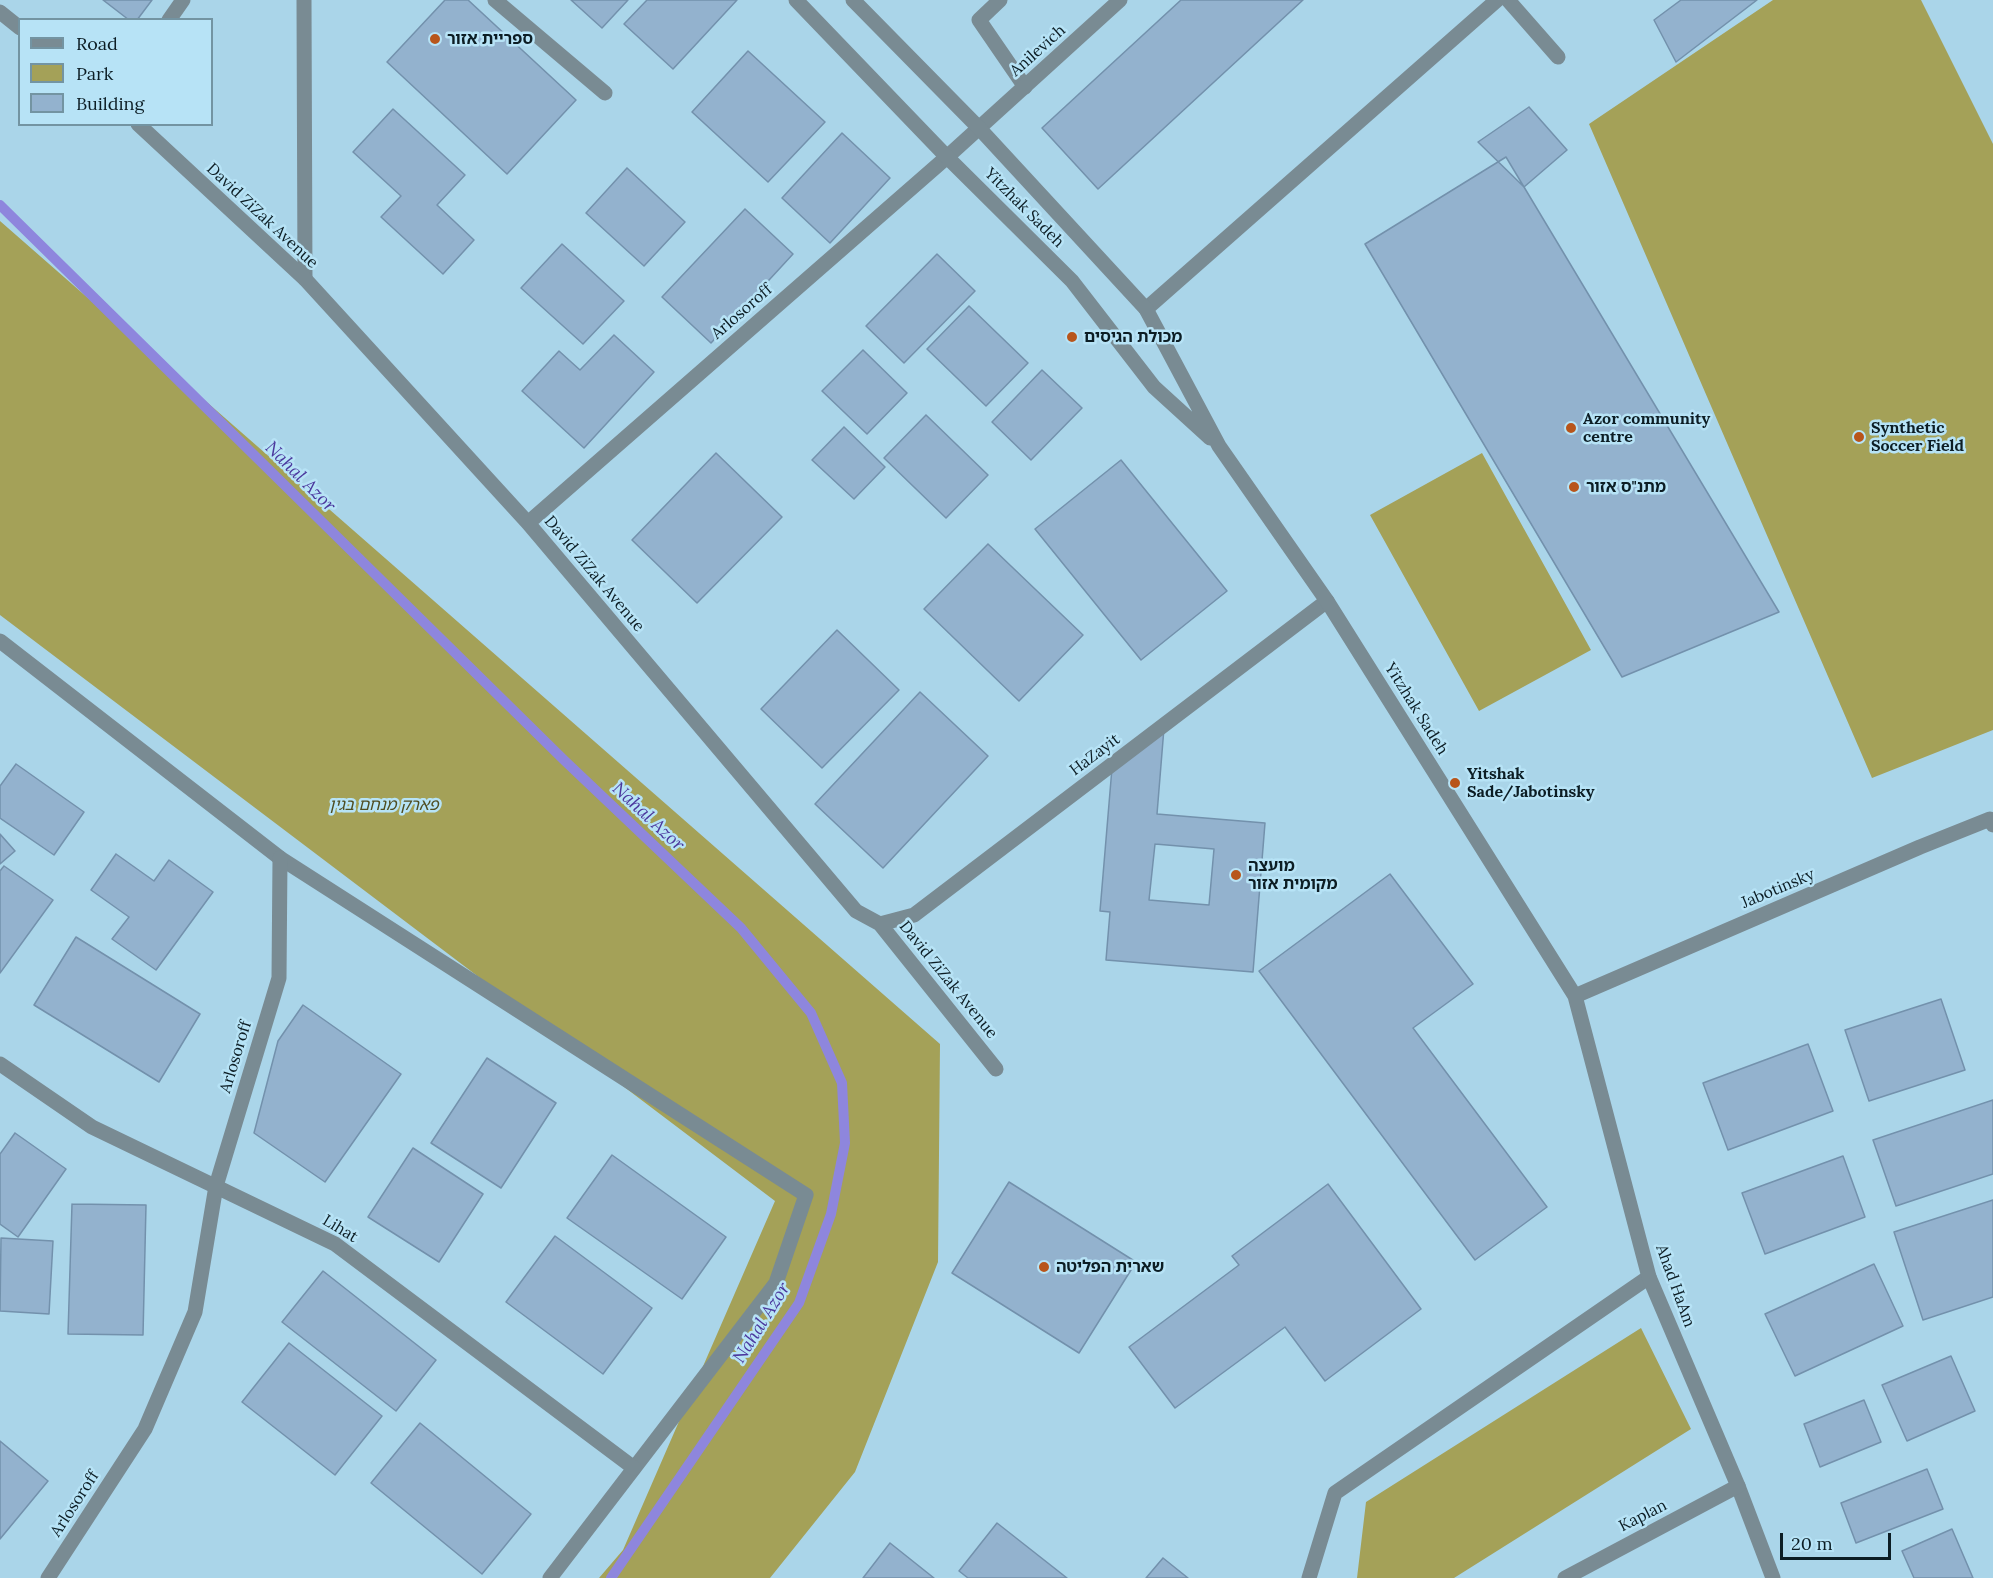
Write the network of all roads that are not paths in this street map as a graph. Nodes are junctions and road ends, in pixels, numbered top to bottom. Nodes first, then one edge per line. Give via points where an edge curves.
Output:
1 (183, 0) edge
2 (304, 0) edge
3 (495, 0) edge
4 (796, 0) edge
5 (853, 0) edge
6 (1000, 0) edge
7 (1120, 0) edge
8 (1497, 0) edge
9 (1508, 0) edge
10 (0, 12) edge
11 (171, 18) edge
12 (18, 26) edge
13 (1557, 57) dead end
14 (1025, 87) junction
15 (605, 93) dead end
16 (140, 126) edge
17 (979, 128) junction
18 (947, 157) junction
19 (305, 279) junction
20 (1146, 309) junction
21 (1219, 446) junction
22 (528, 523) junction
23 (1327, 601) junction
24 (0, 641) edge
25 (1993, 825) edge
26 (280, 858) junction
27 (880, 924) junction
28 (1575, 996) junction
29 (0, 1064) edge
30 (996, 1069) dead end
31 (216, 1186) junction
32 (1649, 1277) junction
33 (634, 1468) junction
34 (1738, 1486) junction
35 (48, 1578) edge
36 (550, 1578) edge
37 (1309, 1578) edge
38 (1565, 1578) edge
39 (1773, 1578) edge

1 - 11 street
2 - 19 street
3 - 15 street
4 - 18 street, Yitzhak Sadeh
5 - 17 street, Yitzhak Sadeh
6 - 14 street via 979,20
7 - 14 street, Anilevich
8 - 20 street
9 - 13 street
10 - 12 street
14 - 17 street, Anilevich
16 - 19 street, David ZiZak Avenue
17 - 18 street, Arlosoroff
17 - 20 street, Yitzhak Sadeh
18 - 21 street, Yitzhak Sadeh via 1072,281 1154,387
18 - 22 street, Arlosoroff
19 - 22 street, David ZiZak Avenue
20 - 21 street, Yitzhak Sadeh
21 - 23 street, Yitzhak Sadeh
22 - 27 street, David ZiZak Avenue via 856,911
23 - 27 street, HaZayit via 914,915
23 - 28 street, Yitzhak Sadeh
24 - 26 street
25 - 28 street, Jabotinsky via 1990,819 1920,847
26 - 31 street, Arlosoroff via 279,978
26 - 33 street via 806,1195 776,1283
27 - 30 street, David ZiZak Avenue
28 - 32 street, Ahad HaAm
29 - 31 street, Lihat via 92,1127
31 - 33 street, Lihat via 335,1244
31 - 35 street, Arlosoroff via 191,1323 145,1430
32 - 34 street, Ahad HaAm
32 - 37 street via 1335,1493
33 - 36 street
34 - 38 street, Kaplan
34 - 39 street, Ahad HaAm

